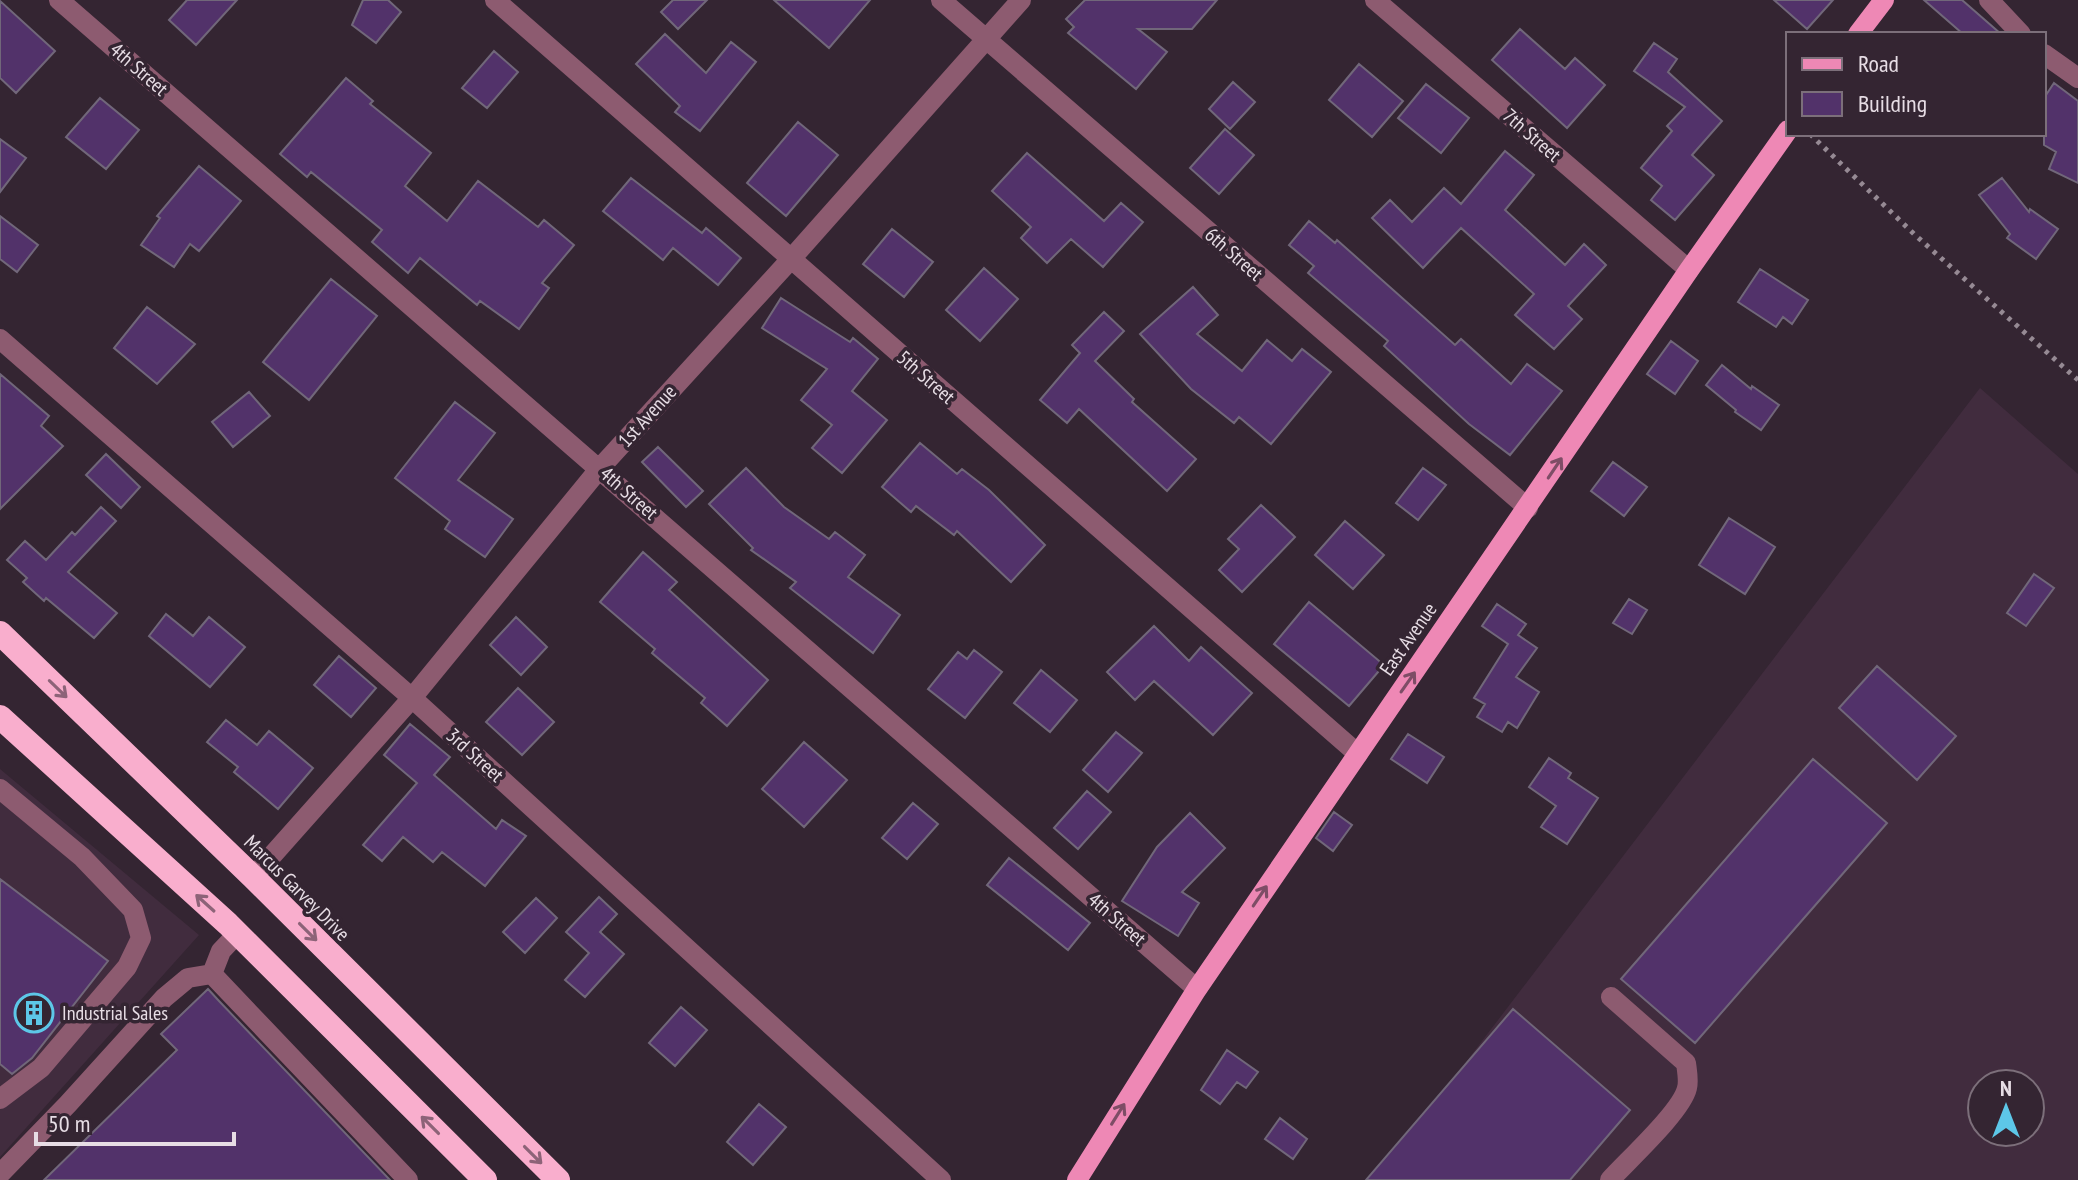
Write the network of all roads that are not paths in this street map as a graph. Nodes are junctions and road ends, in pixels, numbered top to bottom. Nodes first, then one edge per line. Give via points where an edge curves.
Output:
1 (59, 0) edge
2 (495, 0) edge
3 (941, 0) edge
4 (1021, 0) edge
5 (1375, 0) edge
6 (1884, 0) edge
7 (1989, 0) edge
8 (1860, 32) edge
9 (2019, 32) edge
10 (987, 40) junction
11 (2046, 55) edge
12 (2078, 78) edge
13 (1786, 133) edge
14 (791, 259) junction
15 (1689, 270) junction
16 (0, 339) edge
17 (600, 468) junction
18 (1528, 508) junction
19 (1, 634) edge
20 (412, 698) junction
21 (0, 717) edge
22 (1358, 754) junction
23 (0, 789) edge
24 (253, 877) junction
25 (238, 933) junction
26 (212, 974) junction
27 (1197, 989) junction
28 (1611, 997) dead end
29 (0, 1099) edge
30 (0, 1174) edge
31 (408, 1180) edge
32 (485, 1180) edge
33 (558, 1180) edge
34 (941, 1180) edge
35 (1077, 1180) edge
36 (1610, 1180) edge

1 - 17 street, 4th Street
2 - 14 street, 5th Street
3 - 10 street, 6th Street
4 - 10 street, 1st Avenue
5 - 15 street, 7th Street
6 - 8 main road
7 - 9 street
10 - 14 street, 1st Avenue
10 - 18 street, 6th Street
11 - 12 street
13 - 15 main road, East Avenue
14 - 17 street, 1st Avenue
14 - 22 street, 5th Street
18 -> 15 main road, East Avenue
16 - 20 street, 3rd Street
17 - 20 street, 1st Avenue
17 - 27 street, 4th Street
22 -> 18 main road, East Avenue
19 -> 24 highway, Marcus Garvey Drive
20 - 24 street, 1st Avenue
20 - 34 street, 3rd Street
25 -> 21 highway
27 -> 22 main road, East Avenue
23 - 29 street via 82,857 133,910 141,938 127,967 41,1068
24 -> 33 highway, Marcus Garvey Drive
25 - 26 street via 221,951
32 -> 25 highway
26 - 30 street via 188,978 164,998
26 - 31 street
35 -> 27 main road, East Avenue
28 - 36 street via 1686,1063 1688,1086 1677,1107

